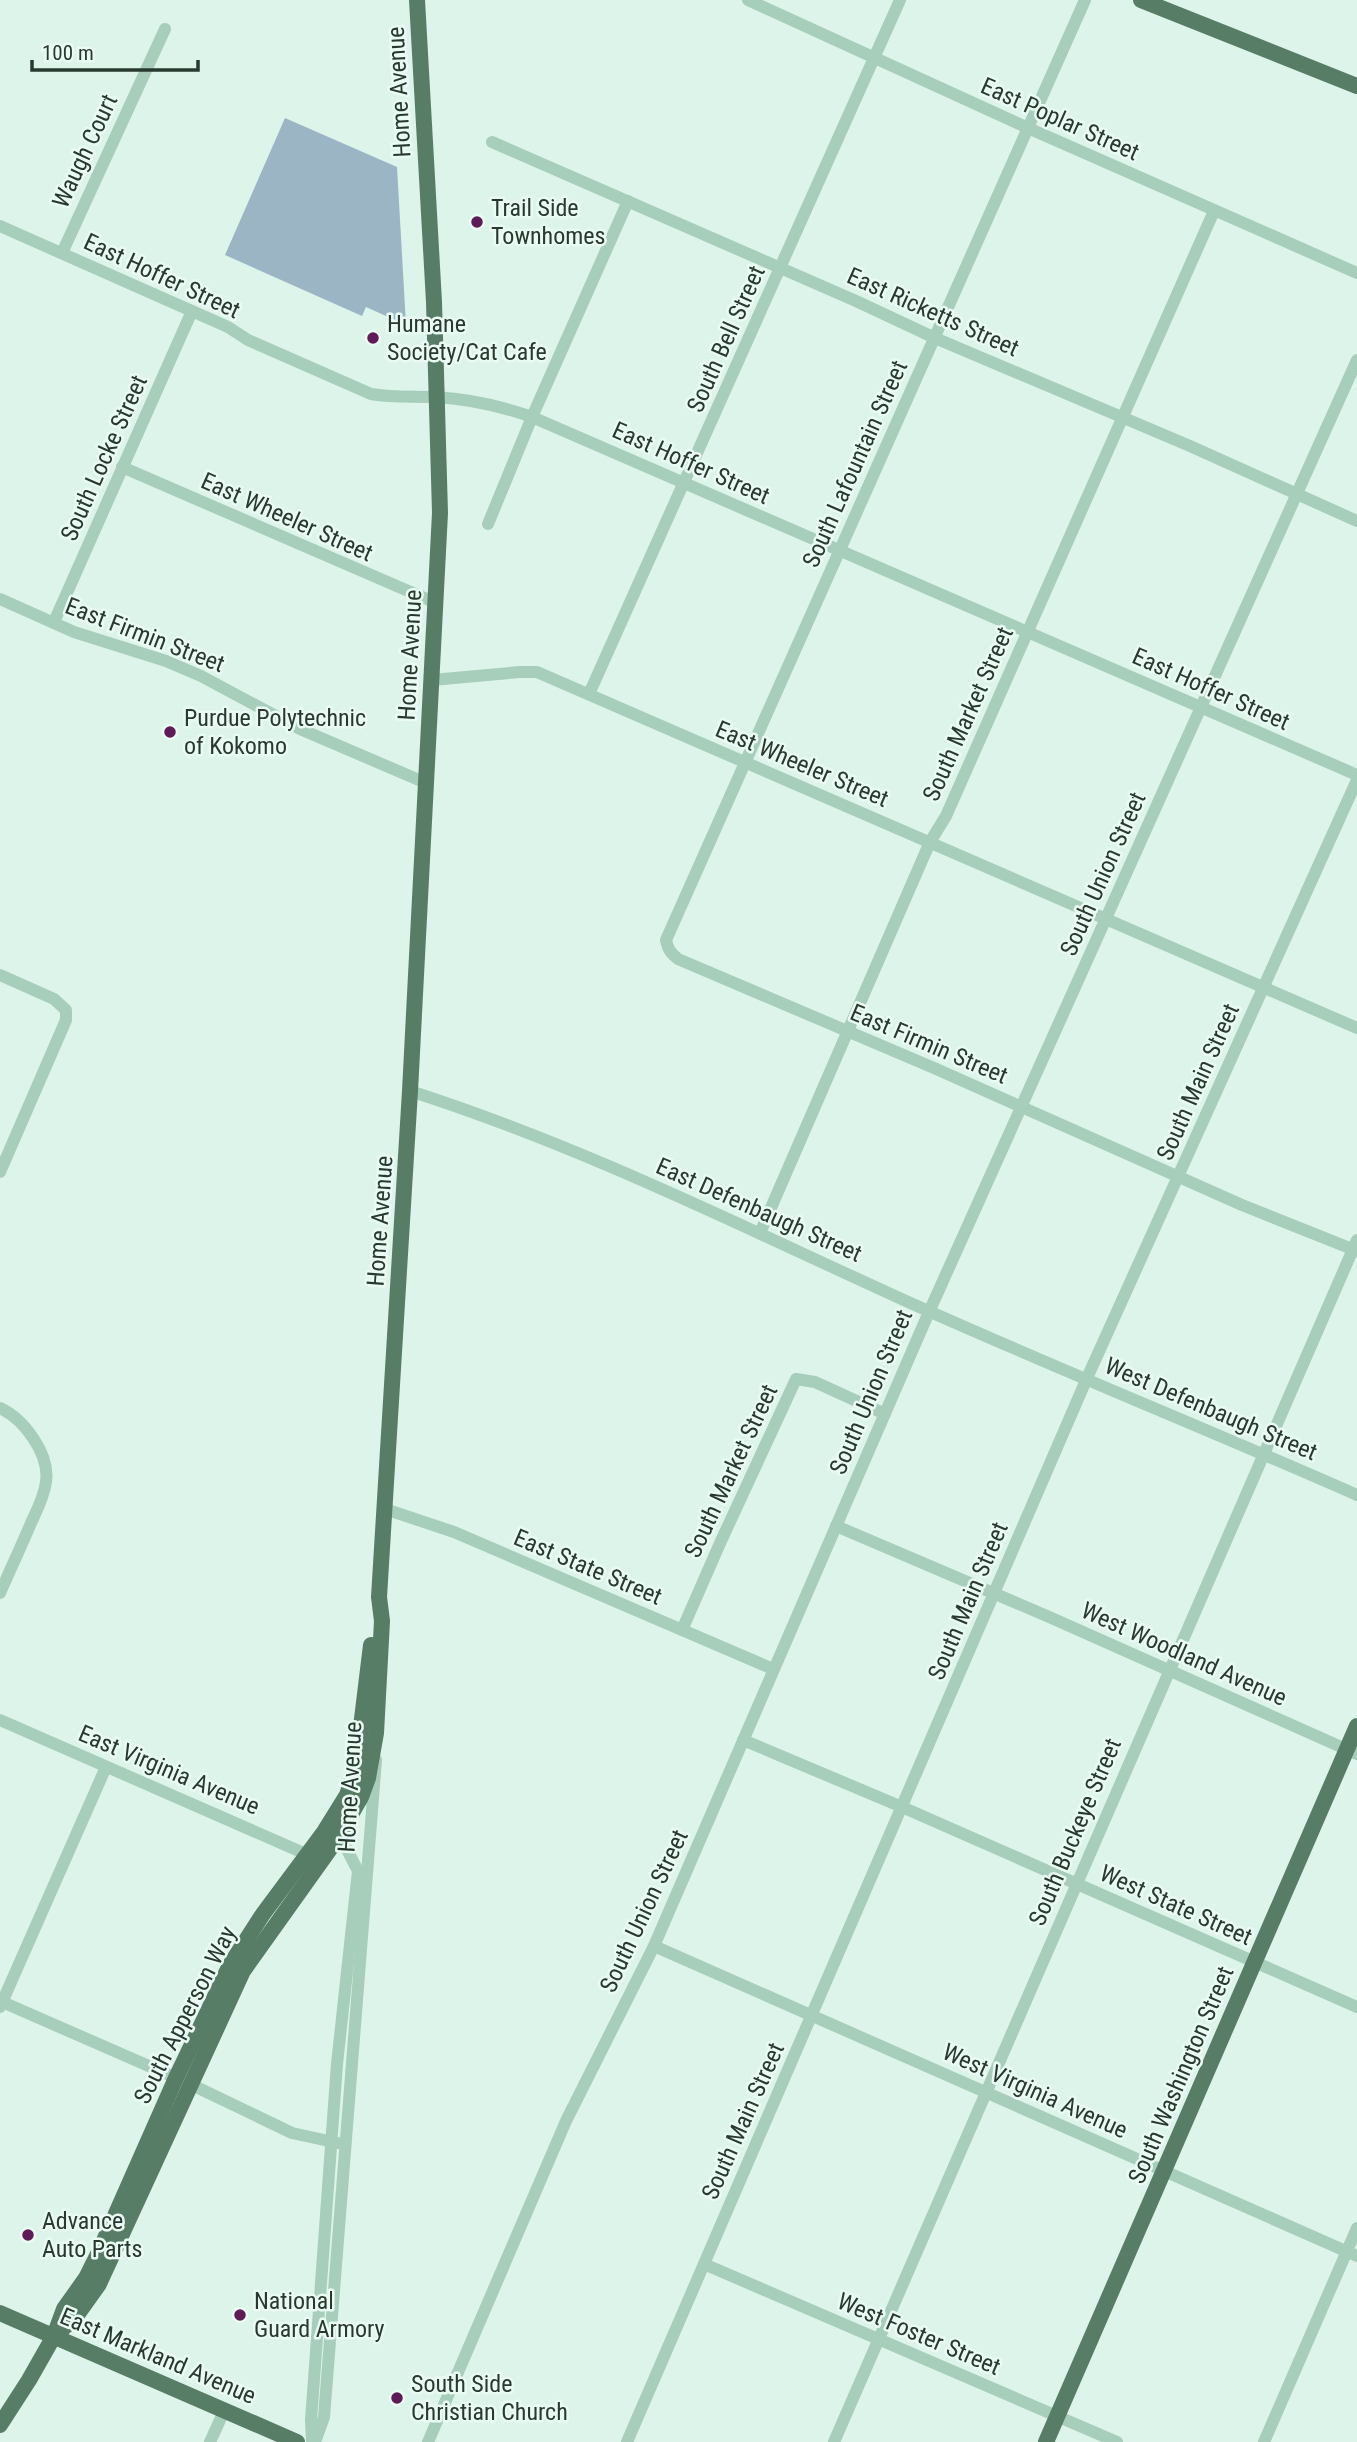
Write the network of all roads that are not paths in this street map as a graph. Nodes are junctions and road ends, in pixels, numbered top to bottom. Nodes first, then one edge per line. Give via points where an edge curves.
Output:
1 (417, 0) edge
2 (748, 0) edge
3 (900, 0) edge
4 (1085, 0) edge
5 (1141, 0) edge
6 (165, 29) dead end
7 (874, 56) junction
8 (1357, 86) edge
9 (1028, 128) junction
10 (492, 142) dead end
11 (628, 201) junction
12 (1214, 211) junction
13 (0, 226) edge
14 (62, 253) junction
15 (780, 268) junction
16 (1357, 273) edge
17 (192, 311) junction
18 (934, 338) junction
19 (1357, 360) edge
20 (438, 397) junction
21 (532, 417) junction
22 (1122, 417) junction
23 (122, 467) junction
24 (684, 484) junction
25 (1297, 496) junction
26 (1357, 522) edge
27 (488, 524) dead end
28 (839, 550) junction
29 (0, 599) edge
30 (436, 603) junction
31 (54, 622) junction
32 (1027, 632) junction
33 (432, 680) junction
34 (589, 694) junction
35 (1200, 708) junction
36 (746, 763) junction
37 (1357, 778) edge
38 (426, 783) junction
39 (930, 842) junction
40 (1107, 919) junction
41 (667, 947) joint
42 (0, 975) edge
43 (1263, 988) junction
44 (1357, 1028) edge
45 (846, 1031) junction
46 (410, 1091) junction
47 (1021, 1107) junction
48 (0, 1172) edge
49 (1178, 1177) junction
50 (760, 1233) junction
51 (1355, 1247) edge
52 (929, 1311) junction
53 (1087, 1378) junction
54 (0, 1408) edge
55 (885, 1414) junction
56 (1262, 1454) junction
57 (1357, 1495) edge
58 (385, 1508) junction
59 (836, 1526) junction
60 (0, 1593) edge
61 (995, 1593) junction
62 (379, 1597) junction
63 (682, 1630) junction
64 (773, 1669) junction
65 (1168, 1671) junction
66 (0, 1720) edge
67 (1357, 1726) edge
68 (376, 1733) junction
69 (743, 1740) junction
70 (1352, 1751) edge
71 (106, 1767) junction
72 (902, 1807) junction
73 (336, 1828) junction
74 (314, 1858) junction
75 (1076, 1883) junction
76 (654, 1946) junction
77 (1254, 1963) junction
78 (1, 2003) edge
79 (1357, 2007) edge
80 (811, 2016) junction
81 (183, 2081) junction
82 (986, 2091) junction
83 (338, 2143) junction
84 (1164, 2171) junction
85 (1357, 2228) edge
86 (1352, 2254) edge
87 (704, 2264) junction
88 (0, 2313) edge
89 (54, 2336) junction
90 (878, 2340) junction
91 (225, 2409) junction
92 (1058, 2416) junction
93 (0, 2424) edge
94 (210, 2442) edge
95 (297, 2442) edge
96 (313, 2442) edge
97 (428, 2442) edge
98 (626, 2442) edge
99 (834, 2442) edge
100 (1046, 2442) edge
101 (1117, 2442) edge
102 (1264, 2442) edge

1 - 20 main road, Home Avenue
2 - 7 street, East Poplar Street
3 - 7 street, South Bell Street
4 - 9 street, South Lafountain Street
5 - 8 main road
6 - 14 street, Waugh Court
7 - 9 street, East Poplar Street
7 - 15 street, South Bell Street
9 - 12 street, East Poplar Street
9 - 18 street, South Lafountain Street
10 - 11 street, East Ricketts Street
11 - 15 street, East Ricketts Street
11 - 21 street
12 - 16 street, East Poplar Street
12 - 22 street, South Market Street
13 - 14 street, East Hoffer Street
14 - 17 street, East Hoffer Street
15 - 18 street, East Ricketts Street
15 - 24 street, South Bell Street
17 - 20 street, East Hoffer Street via 248,341 371,394
17 - 23 street, South Locke Street
18 - 22 street, East Ricketts Street
18 - 28 street, South Lafountain Street
19 - 25 street, South Union Street
20 - 21 street, East Hoffer Street via 501,406
20 - 30 main road, Home Avenue
21 - 24 street, East Hoffer Street
21 - 27 street
22 - 25 street, East Ricketts Street
22 - 32 street, South Market Street
23 - 30 street, East Wheeler Street
23 - 31 street, South Locke Street
24 - 28 street, East Hoffer Street
24 - 34 street, South Bell Street
25 - 26 street, East Ricketts Street
25 - 35 street, South Union Street
28 - 32 street, East Hoffer Street
28 - 36 street, South Lafountain Street
29 - 31 street, East Firmin Street
30 - 33 main road, Home Avenue
31 - 38 street, East Firmin Street via 201,676 300,729
32 - 35 street, East Hoffer Street
32 - 39 street, South Market Street via 946,816
33 - 34 street, East Wheeler Street via 537,672
33 - 38 main road, Home Avenue
34 - 36 street, East Wheeler Street
35 - 37 street, East Hoffer Street
35 - 40 street, South Union Street
36 - 39 street, East Wheeler Street
36 - 41 street, South Lafountain Street via 666,940
37 - 43 street, South Main Street
38 - 46 main road, Home Avenue
39 - 40 street, East Wheeler Street
39 - 45 street, South Market Street
40 - 43 street, East Wheeler Street
40 - 47 street, South Union Street
41 - 45 street, East Firmin Street via 678,959
42 - 48 street via 54,999 66,1010 55,1048
43 - 44 street, East Wheeler Street
43 - 49 street, South Main Street
45 - 47 street, East Firmin Street
45 - 50 street, South Market Street
46 - 50 street, East Defenbaugh Street via 497,1121
46 - 58 main road, Home Avenue
47 - 49 street, East Firmin Street
47 - 52 street, South Union Street
49 - 51 street, East Firmin Street
49 - 53 street, South Main Street
50 - 52 street, East Defenbaugh Street
51 - 56 street, South Buckeye Street
52 - 53 street, East Defenbaugh Street
52 - 55 street, South Union Street
53 - 56 street, West Defenbaugh Street
53 - 61 street, South Main Street
54 - 60 street via 13,1414 32,1437 46,1481
55 - 59 street, South Union Street
55 - 63 street, South Market Street via 815,1382 796,1379
56 - 57 street, West Defenbaugh Street
56 - 65 street, South Buckeye Street
58 - 62 main road, Home Avenue
58 - 63 street, East State Street via 454,1532
59 - 61 street, West Woodland Avenue
59 - 64 street, South Union Street
61 - 65 street, West Woodland Avenue
61 - 72 street, South Main Street
62 - 68 main road, Home Avenue via 382,1621
62 - 73 main road, South Apperson Way via 356,1768
63 - 64 street, East State Street
64 - 69 street, South Union Street
65 - 70 street, West Woodland Avenue
65 - 75 street, South Buckeye Street
66 - 71 street, East Virginia Avenue
67 - 70 main road, South Washington Street
68 - 73 main road, South Apperson Way via 361,1797
68 - 83 street, Home Avenue via 376,1778
69 - 72 street
69 - 76 street, South Union Street
70 - 77 main road, South Washington Street
71 - 74 street, East Virginia Avenue
71 - 78 street
72 - 75 street, West State Street
72 - 80 street, South Main Street
73 - 74 main road, South Apperson Way
73 - 83 street, Home Avenue via 358,1871 344,1985
74 - 81 main road, South Apperson Way
75 - 77 street, West State Street
75 - 82 street, South Buckeye Street
76 - 80 street
76 - 97 street, South Union Street via 563,2126
77 - 79 street, West State Street
77 - 84 main road, South Washington Street
78 - 81 street
80 - 82 street, West Virginia Avenue
80 - 87 street, South Main Street
81 - 83 street via 292,2133
81 - 89 main road, South Apperson Way via 99,2284 75,2319
82 - 84 street, West Virginia Avenue
82 - 90 street, South Buckeye Street
83 - 96 street, Home Avenue via 324,2417
84 - 86 street, West Virginia Avenue
84 - 92 main road, South Washington Street
85 - 86 street
86 - 102 street
87 - 90 street, West Foster Street
87 - 98 street, South Main Street
88 - 89 main road, East Markland Avenue
89 - 91 main road, East Markland Avenue
89 - 93 main road, South Apperson Way
90 - 92 street, West Foster Street
90 - 99 street, South Buckeye Street
91 - 94 street
91 - 95 main road, East Markland Avenue
92 - 100 main road, South Washington Street
92 - 101 street, West Foster Street

